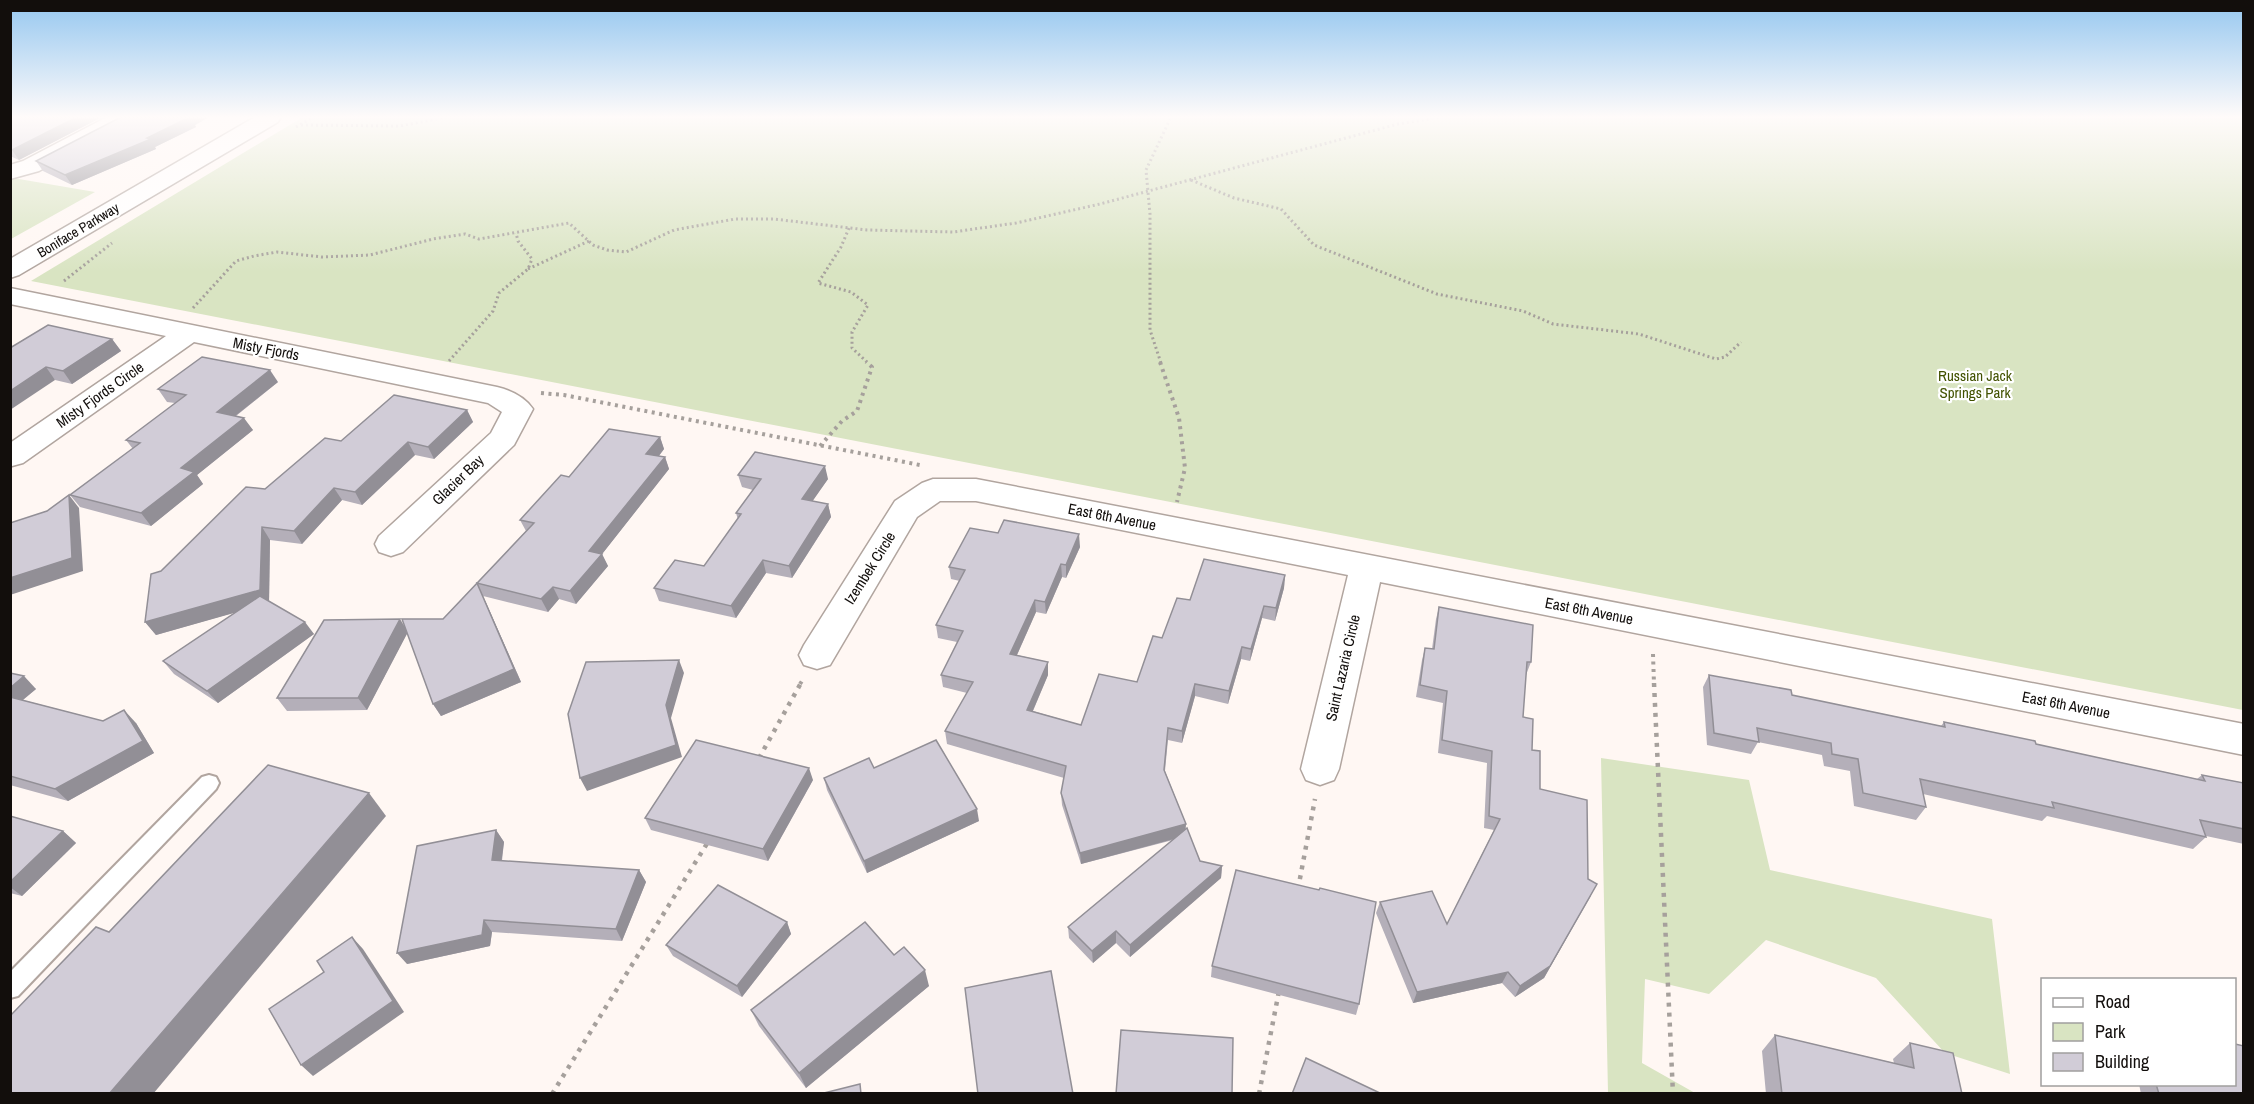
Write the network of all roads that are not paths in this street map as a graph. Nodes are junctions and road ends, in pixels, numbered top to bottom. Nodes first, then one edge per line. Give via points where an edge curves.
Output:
1 (182, 169) edge
2 (10, 270) edge
3 (22, 298) edge
4 (180, 332) junction
5 (507, 403) joint
6 (12, 456) edge
7 (945, 490) joint
8 (391, 544) dead end
9 (1366, 567) junction
10 (817, 655) road end
11 (2244, 740) edge
12 (1320, 769) road end
13 (209, 783) dead end
14 (10, 988) edge

1 - 2 street, Boniface Parkway
3 - 4 street, Misty Fjords
4 - 5 street, Misty Fjords via 425,381
4 - 6 street, Misty Fjords Circle
5 - 8 street, Glacier Bay via 503,438
7 - 9 street, East 6th Avenue via 976,490
7 - 10 street, Izembek Circle via 906,509
9 - 11 street, East 6th Avenue
9 - 12 street, Saint Lazaria Circle
13 - 14 lane

